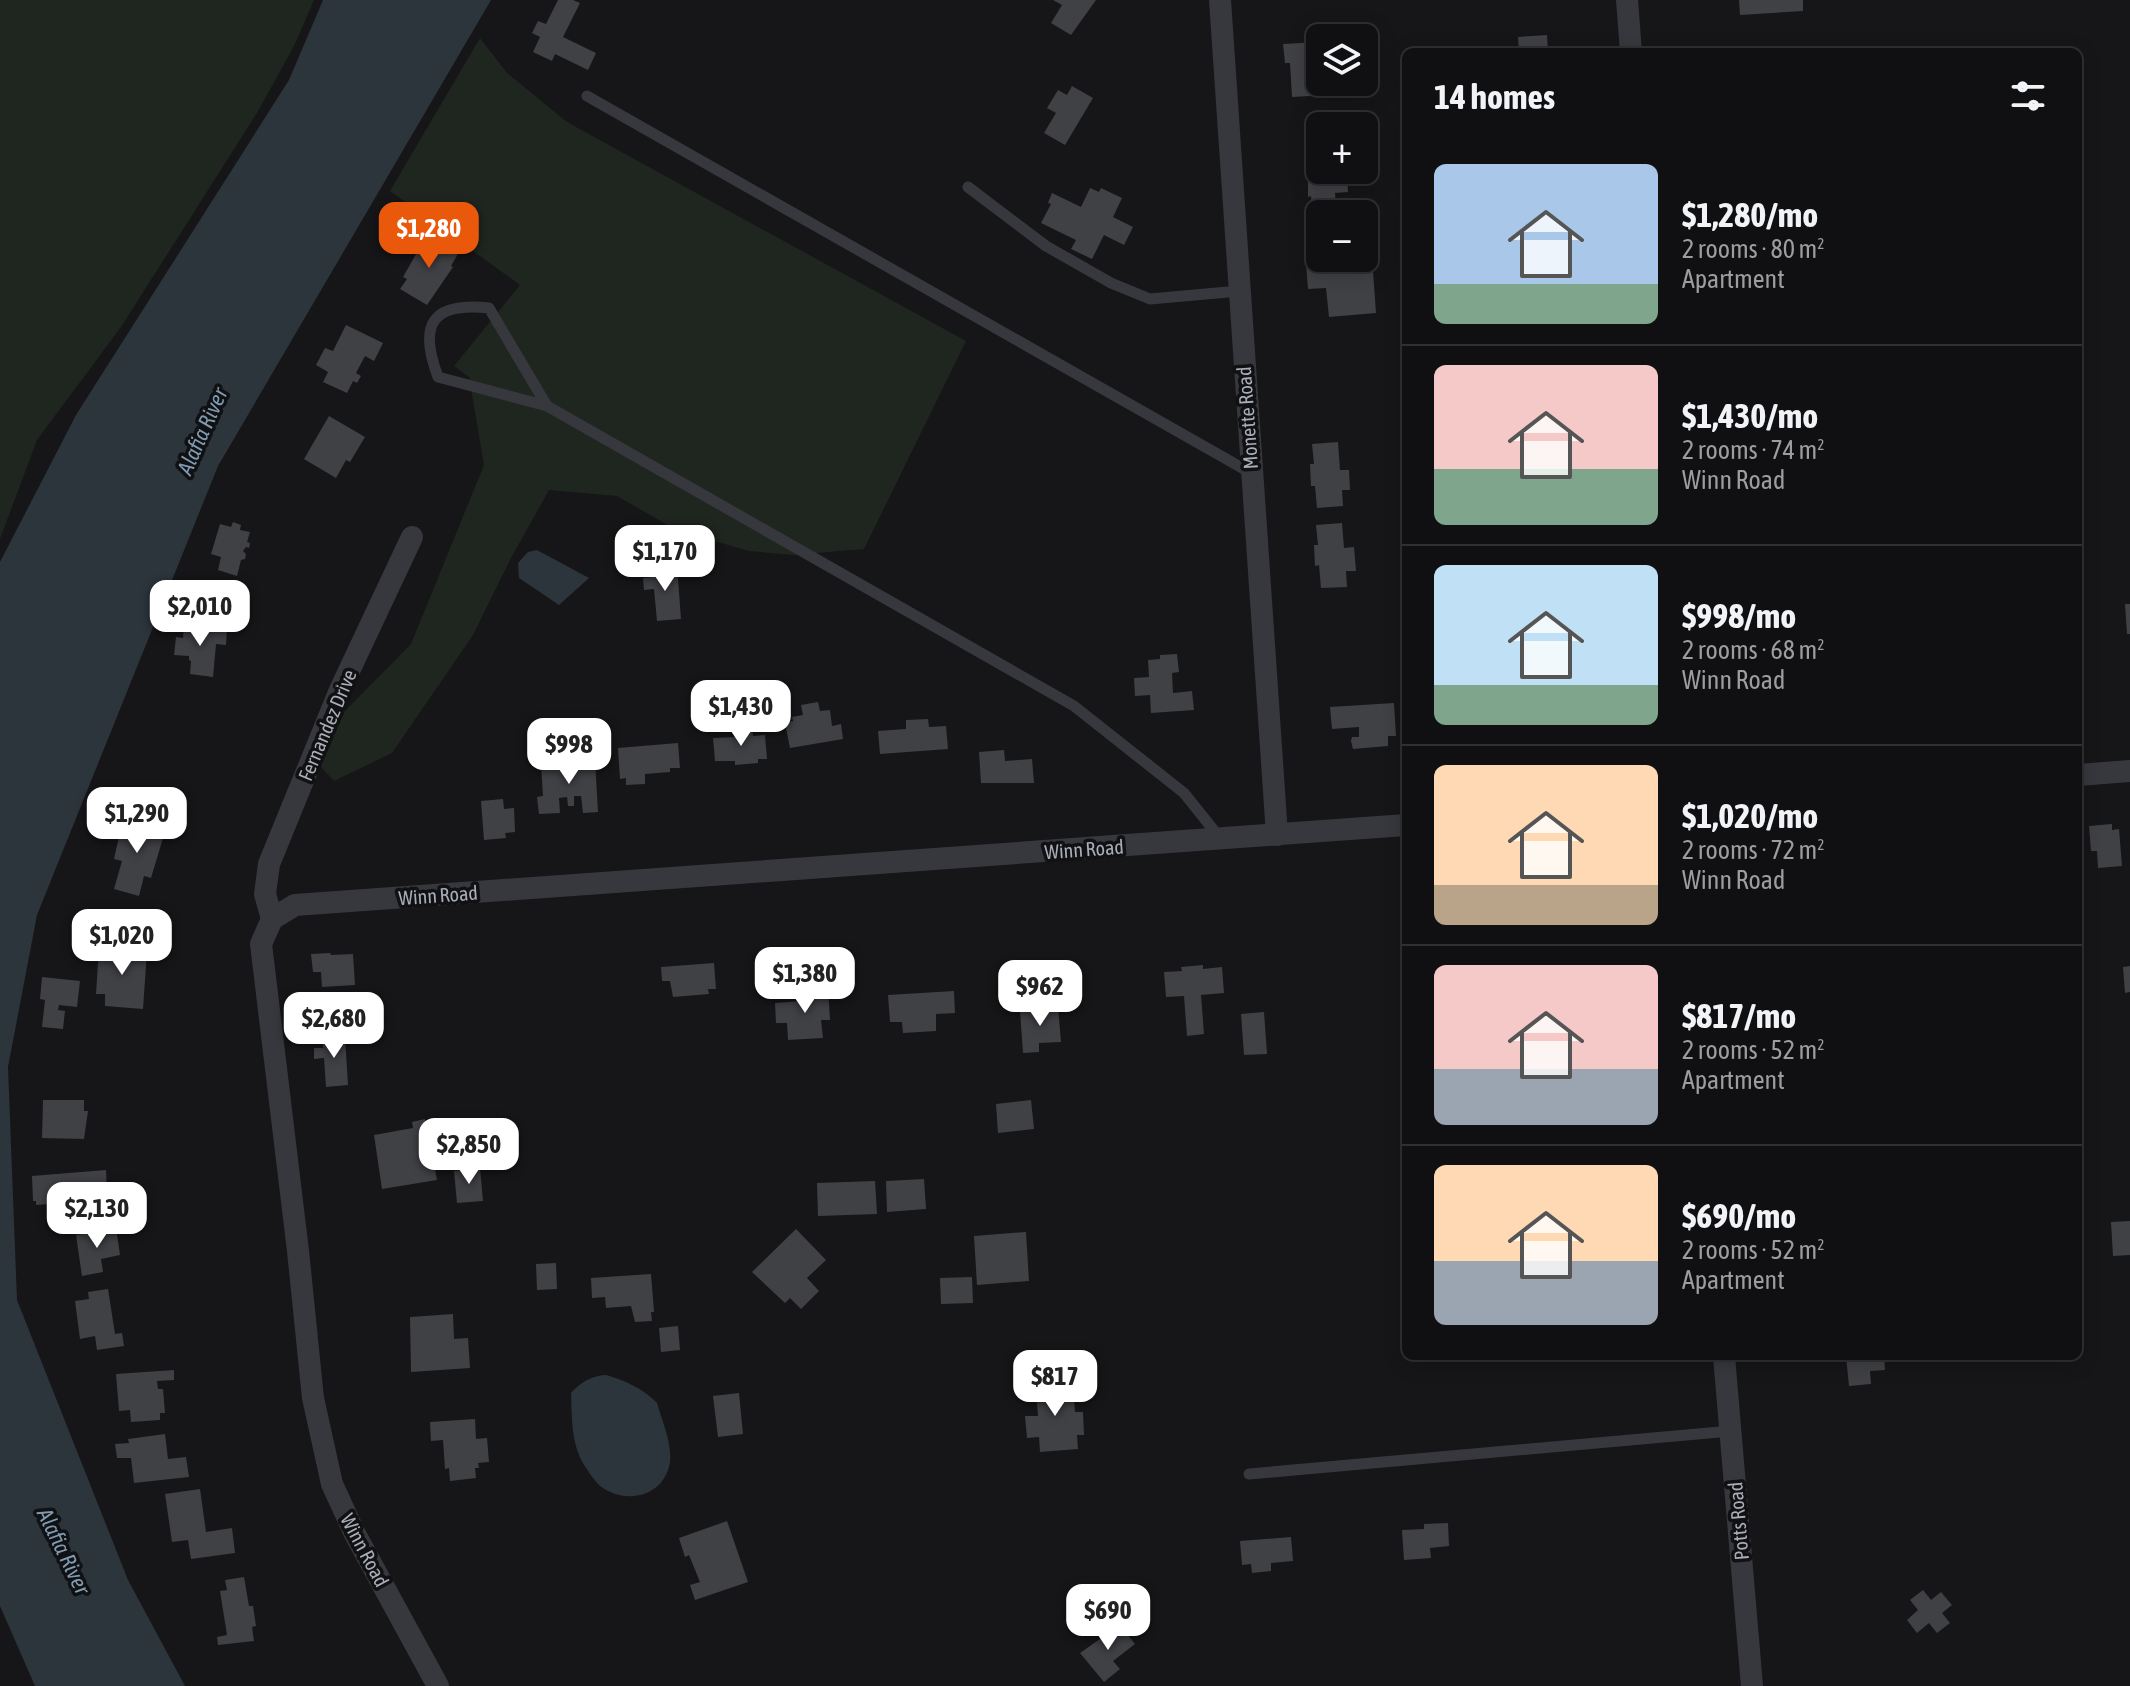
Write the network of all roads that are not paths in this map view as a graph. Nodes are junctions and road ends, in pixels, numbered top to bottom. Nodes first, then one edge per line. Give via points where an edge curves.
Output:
1 (1220, 0) edge
2 (1627, 0) edge
3 (1631, 48) edge
4 (587, 96) dead end
5 (968, 187) dead end
6 (1239, 291) junction
7 (547, 406) junction
8 (1251, 473) junction
9 (412, 537) dead end
10 (2130, 771) edge
11 (2082, 775) edge
12 (1402, 825) edge
13 (1277, 835) junction
14 (1221, 839) junction
15 (272, 919) junction
16 (1724, 1360) edge
17 (1731, 1431) junction
18 (1249, 1474) dead end
19 (438, 1686) edge
20 (1752, 1686) edge

1 - 6 street, Monette Road
2 - 3 street
4 - 8 lane
5 - 6 lane via 1046,246 1150,299
6 - 8 street, Monette Road
7 - 7 lane via 489,308 465,306 435,317 431,344 438,377
7 - 14 lane via 1074,706 1184,793
8 - 13 street, Monette Road
9 - 15 street, Fernandez Drive via 340,690 269,864 265,894
10 - 11 street
12 - 13 street, Winn Road
13 - 14 street, Winn Road
14 - 15 street, Winn Road via 295,905
15 - 19 street, Winn Road via 261,944 313,1398 325,1454 355,1534
16 - 17 street, Potts Road
17 - 18 lane
17 - 20 street, Potts Road

